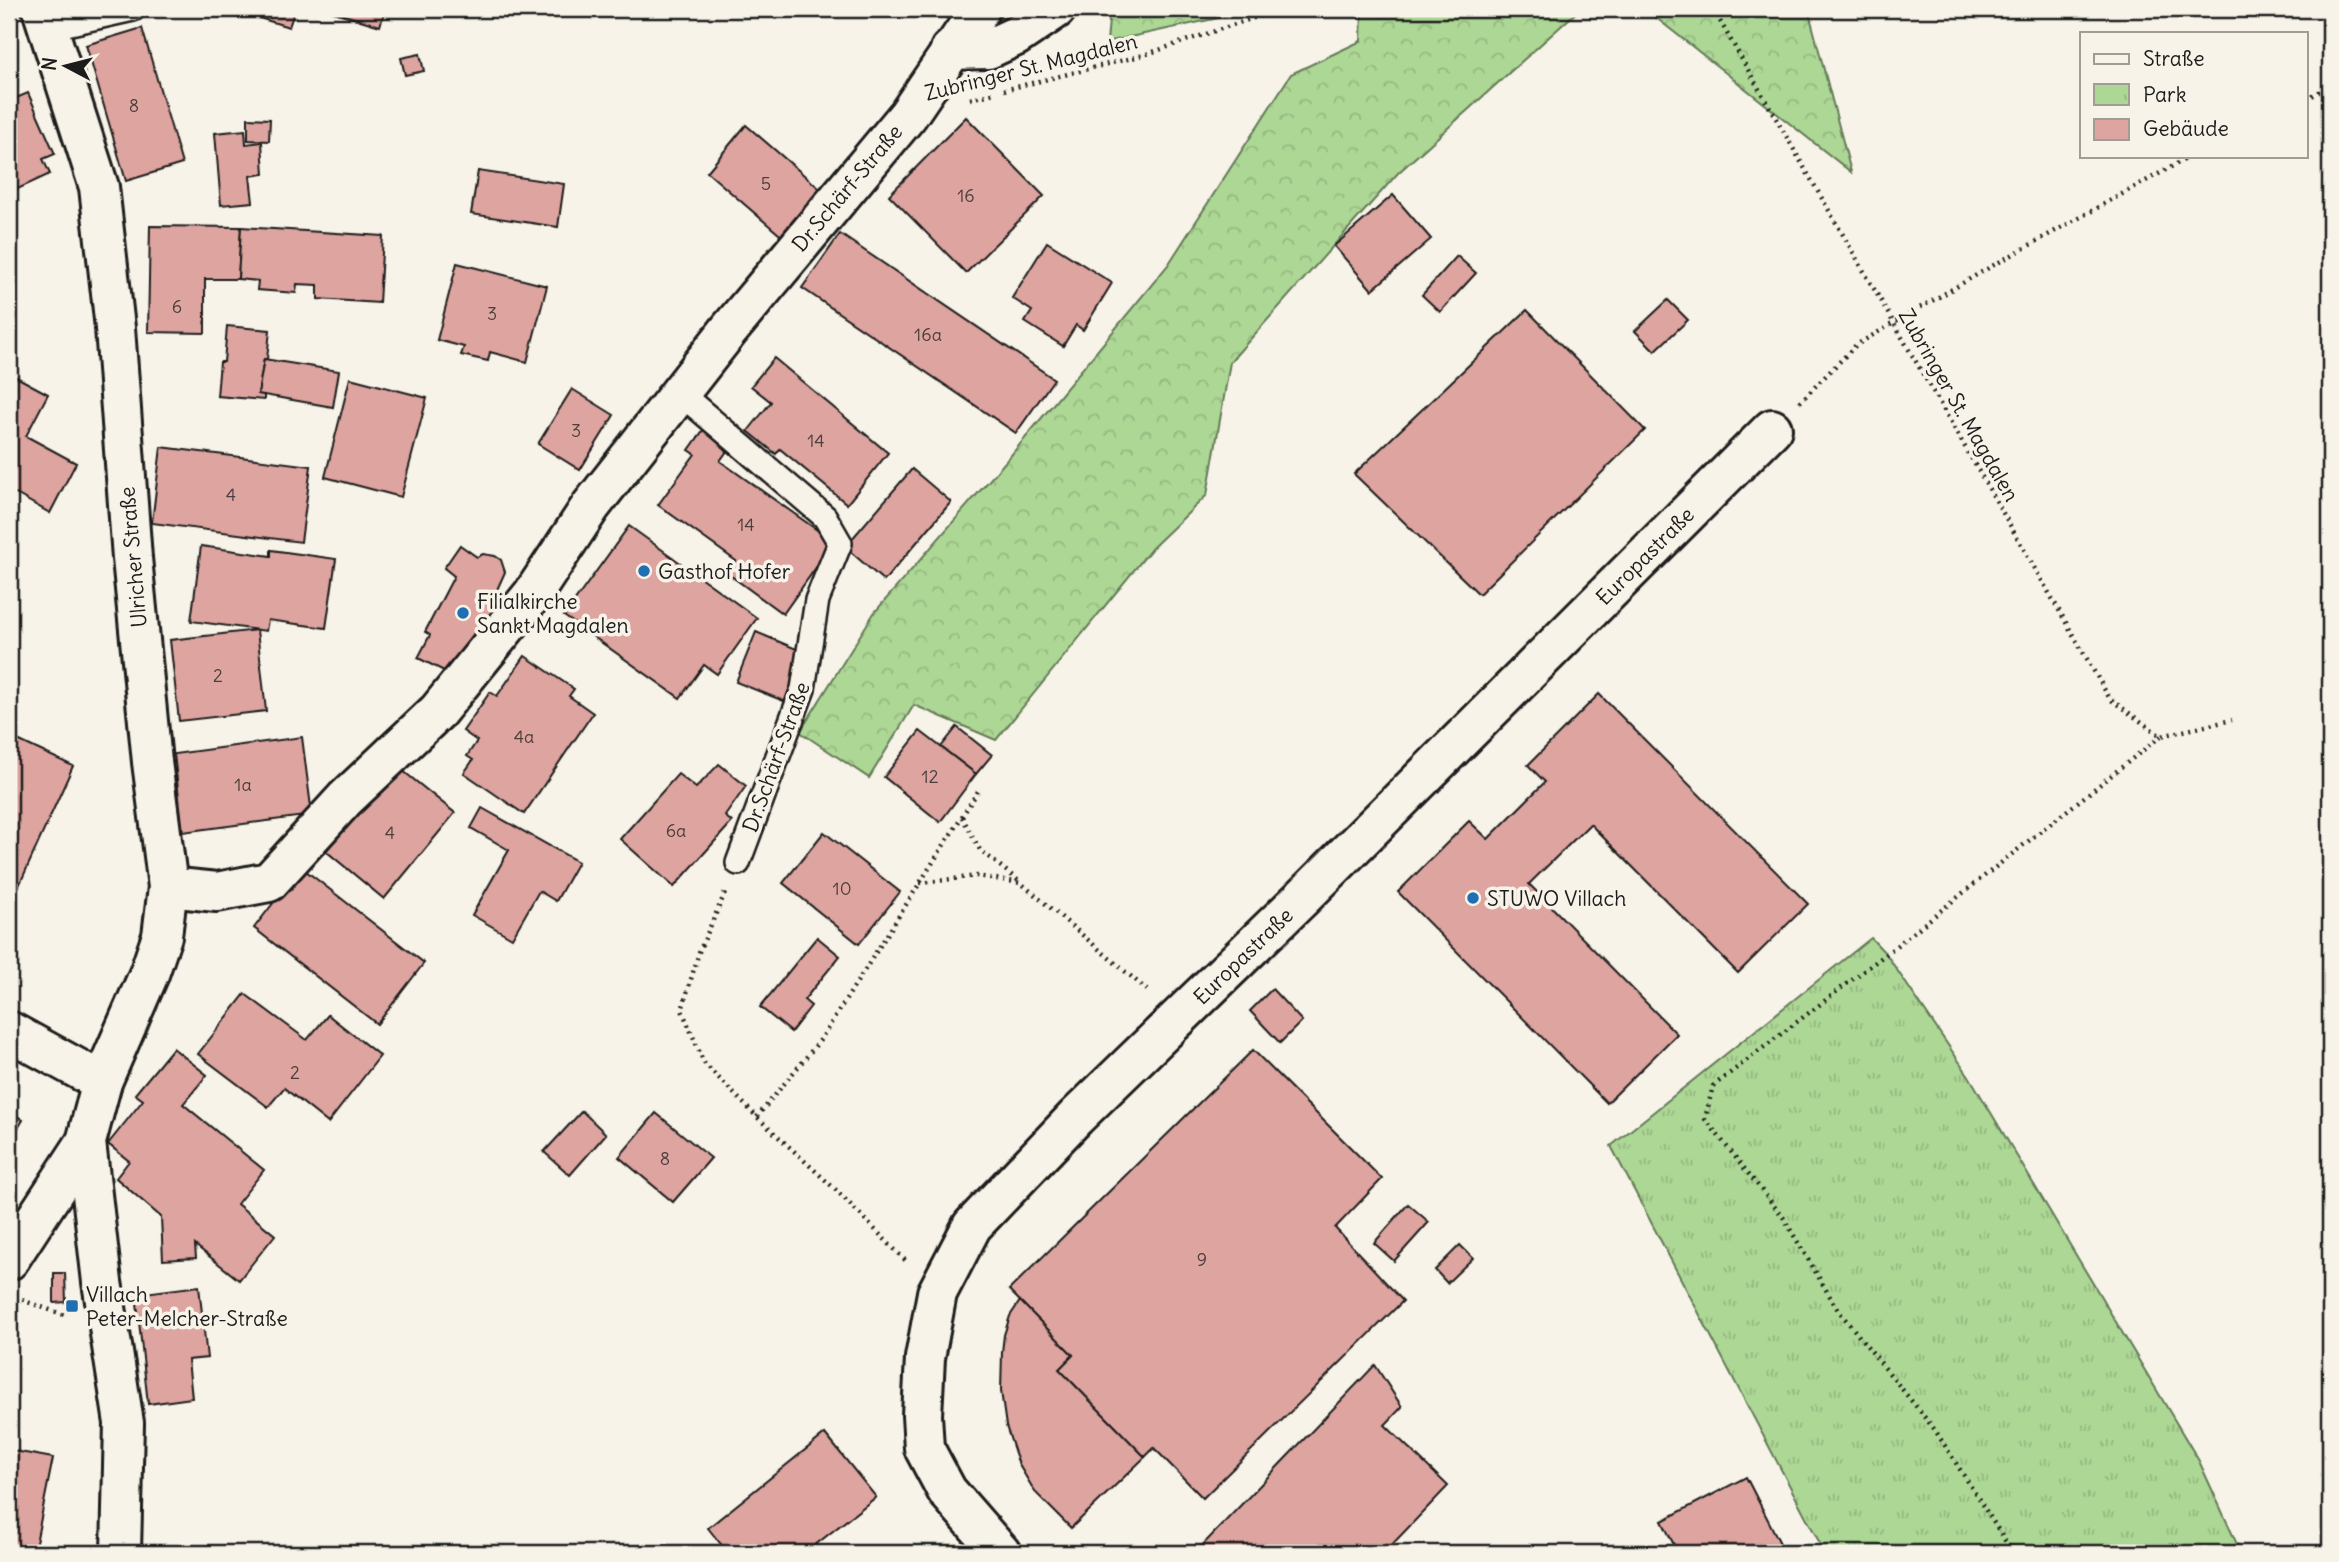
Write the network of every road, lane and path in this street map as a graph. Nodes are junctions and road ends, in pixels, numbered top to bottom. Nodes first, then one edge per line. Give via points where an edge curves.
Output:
1 (133, 9) edge
2 (980, 9) edge
3 (1056, 9) edge
4 (1280, 9) edge
5 (1713, 9) edge
6 (45, 18) edge
7 (950, 50) junction
8 (2330, 92) edge
9 (2308, 98) edge
10 (908, 115) junction
11 (2187, 158) edge
12 (1894, 323) junction
13 (681, 394) junction
14 (1772, 429) joint
15 (2232, 720) dead end
16 (2161, 736) junction
17 (980, 788) dead end
18 (962, 816) junction
19 (738, 863) joint
20 (920, 883) junction
21 (1021, 883) junction
22 (168, 887) junction
23 (1179, 1018) junction
24 (9, 1031) edge
25 (102, 1082) junction
26 (757, 1116) junction
27 (86, 1142) junction
28 (9, 1260) edge
29 (937, 1293) junction
30 (121, 1553) edge
31 (1001, 1553) edge
32 (2013, 1553) edge

1 - 6 lane, Ulricher Straße
2 - 7 street, Dr.Schärf-Straße
3 - 7 street via 988,49
4 - 10 path, Zubringer St. Magdalen via 1144,55
5 - 12 path, Zubringer St. Magdalen
6 - 22 street, Ulricher Straße via 99,187
7 - 10 street, Dr.Schärf-Straße
8 - 9 path
10 - 13 street, Dr.Schärf-Straße
11 - 12 path
12 - 14 path via 1856,345
12 - 16 path, Zubringer St. Magdalen via 2110,699
13 - 19 lane, Dr.Schärf-Straße via 825,517 840,543 817,600 803,689
13 - 22 street, Dr.Schärf-Straße via 592,506 533,594 438,711 345,799 269,882 217,892
14 - 23 street, Europastraße
15 - 16 path
16 - 32 path via 1713,1086 1704,1119 1783,1217 1838,1310 1935,1430
17 - 18 path
18 - 20 path
18 - 21 path via 980,850
19 - 26 path via 699,953 682,1010 704,1063
20 - 21 path via 977,876
20 - 26 path via 821,1039
21 - 23 path
22 - 25 street, Ulricher Straße via 162,936
23 - 29 street, Europastraße via 972,1226
24 - 25 street
25 - 27 street, Ulricher Straße
26 - 29 path
27 - 28 street
27 - 30 street via 124,1423
29 - 31 street, Europastraße via 925,1358 924,1448 947,1491

